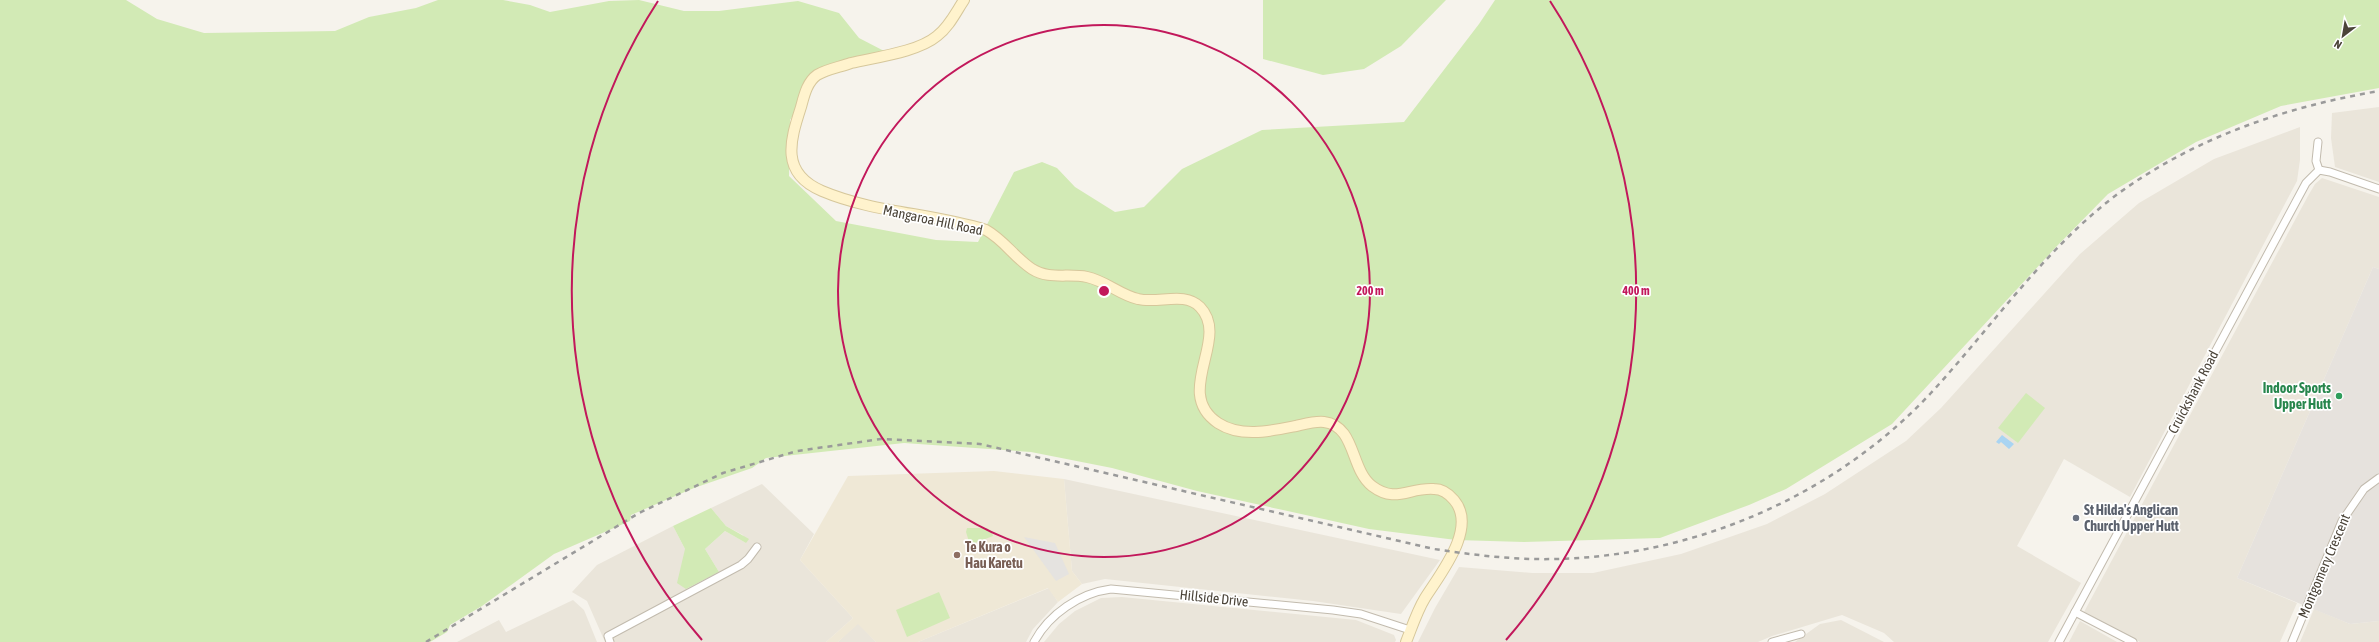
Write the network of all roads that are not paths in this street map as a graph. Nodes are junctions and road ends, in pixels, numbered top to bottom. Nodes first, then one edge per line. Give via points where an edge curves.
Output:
1 (964, 0) edge
2 (2318, 142) dead end
3 (2319, 170) junction
4 (2379, 189) edge
5 (2379, 478) edge
6 (757, 547) dead end
7 (2074, 612) junction
8 (1410, 630) junction
9 (1801, 634) dead end
10 (610, 642) edge
11 (1034, 642) edge
12 (1406, 642) edge
13 (1772, 642) edge
14 (2059, 642) edge
15 (2133, 642) edge
16 (2292, 642) edge

1 - 8 street, Mangaroa Hill Road via 942,32 928,42 831,69 813,79 804,96 790,142 791,157 799,175 822,191 855,202 986,230 1032,269 1046,275 1085,277 1110,285 1132,298 1145,301 1182,300 1196,304 1204,312 1208,324 1200,396 1205,409 1213,419 1232,429 1257,432 1320,421 1332,424 1345,436 1358,468 1373,487 1391,495 1427,489 1439,490 1449,495 1457,504 1462,523 1454,552 1425,598
2 - 3 street via 2316,161
3 - 4 street
3 - 7 street, Cruickshank Road via 2306,183
5 - 16 street, Montgomery Crescent via 2364,489 2342,521
6 - 10 street via 741,565 608,636
7 - 14 street, Cruickshank Road
7 - 15 street
8 - 11 street, Hillside Drive via 1361,614 1117,588 1090,593 1070,605 1044,627
8 - 12 street, Mangaroa Hill Road
9 - 13 street

